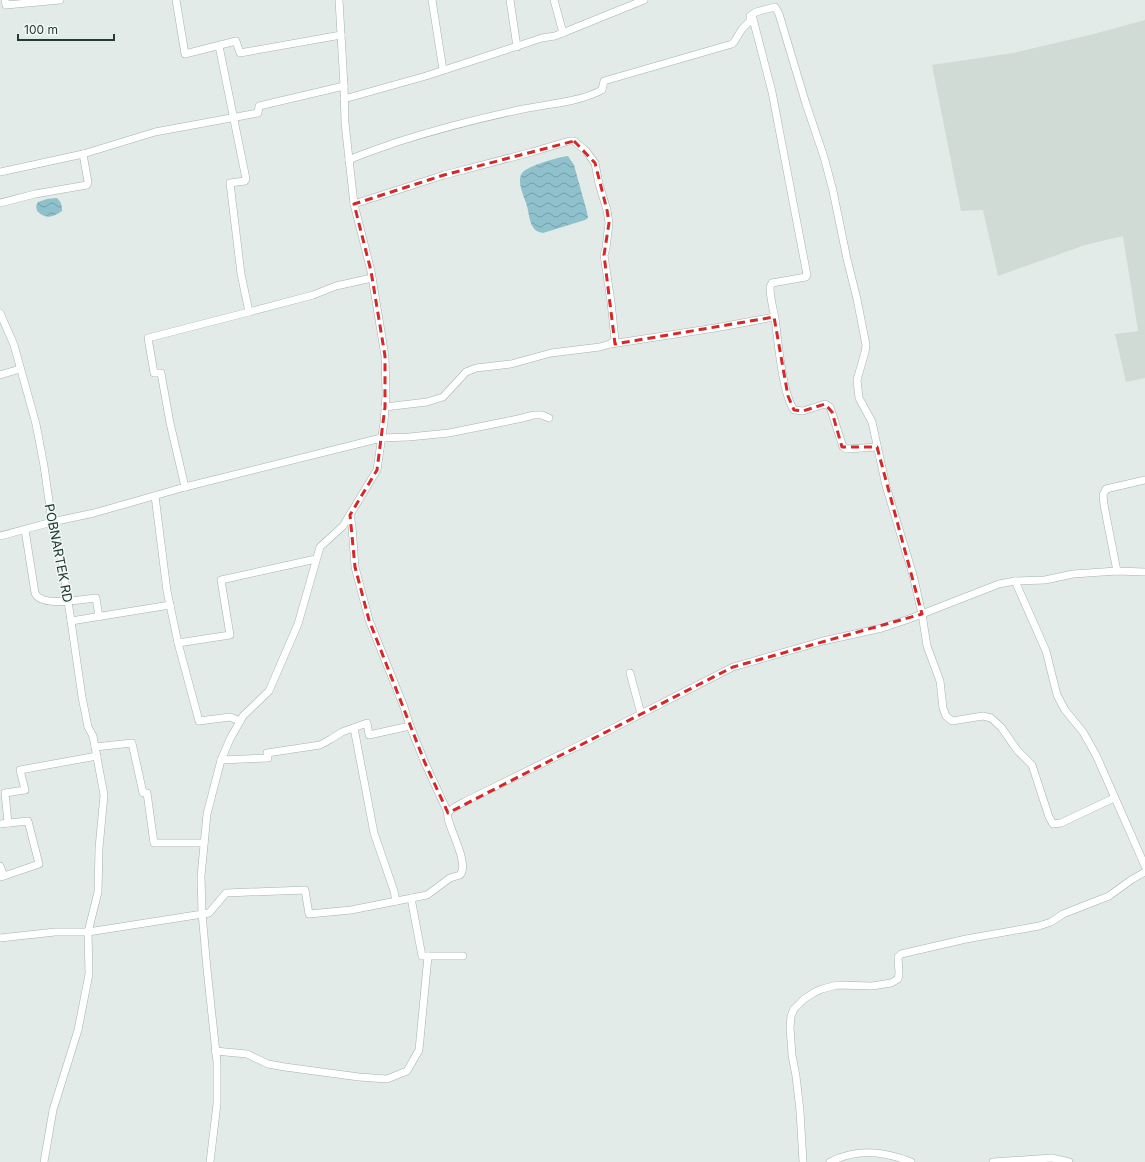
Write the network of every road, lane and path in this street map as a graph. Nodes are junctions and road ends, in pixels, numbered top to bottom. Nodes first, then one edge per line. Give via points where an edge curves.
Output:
1 (6, 0) edge
2 (60, 0) edge
3 (176, 0) edge
4 (339, 0) edge
5 (432, 0) edge
6 (510, 0) edge
7 (554, 0) edge
8 (644, 0) edge
9 (51, 1) edge
10 (752, 14) junction
11 (563, 33) junction
12 (341, 35) junction
13 (219, 46) junction
14 (517, 47) junction
15 (443, 70) junction
16 (344, 86) junction
17 (344, 99) junction
18 (233, 118) junction
19 (83, 154) junction
20 (349, 160) junction
21 (0, 172) edge
22 (0, 203) edge
23 (354, 204) junction
24 (372, 278) junction
25 (249, 312) junction
26 (0, 313) edge
27 (774, 317) junction
28 (610, 344) junction
29 (20, 369) junction
30 (0, 375) edge
31 (385, 407) junction
32 (549, 418) dead end
33 (381, 438) junction
34 (877, 447) junction
35 (1145, 480) edge
36 (185, 487) junction
37 (154, 496) junction
38 (350, 515) junction
39 (52, 522) junction
40 (25, 530) junction
41 (0, 536) edge
42 (316, 559) junction
43 (1118, 571) junction
44 (1145, 572) edge
45 (1015, 581) junction
46 (68, 601) junction
47 (170, 605) junction
48 (922, 614) junction
49 (99, 617) junction
50 (71, 621) junction
51 (178, 644) junction
52 (630, 673) dead end
53 (641, 714) junction
54 (240, 721) junction
55 (410, 726) junction
56 (354, 728) junction
57 (95, 747) junction
58 (97, 756) junction
59 (221, 760) junction
60 (1114, 798) junction
61 (448, 813) junction
62 (4, 824) edge
63 (204, 843) junction
64 (0, 866) edge
65 (1145, 866) edge
66 (1145, 872) edge
67 (2, 877) edge
68 (412, 898) junction
69 (396, 901) junction
70 (202, 913) junction
71 (88, 932) junction
72 (0, 938) edge
73 (428, 956) junction
74 (463, 956) dead end
75 (216, 1050) junction
76 (44, 1162) edge
77 (210, 1162) edge
78 (803, 1162) edge
79 (830, 1162) edge
80 (911, 1162) edge
81 (992, 1162) edge
82 (1069, 1162) edge

1 - 9 street via 6,5
2 - 9 street
3 - 13 street via 185,54
4 - 12 street
5 - 15 street
6 - 14 street
7 - 11 street
8 - 11 street
10 - 20 street via 750,21 732,44 604,81 602,90 583,97 453,125
10 - 27 street via 772,92 807,275 771,284
10 - 34 street via 771,7 778,10 824,156 865,339 857,391 872,422
11 - 14 street
12 - 13 street via 242,53 239,52 236,41
12 - 16 street
13 - 18 street
14 - 15 street
15 - 17 street
16 - 17 street
16 - 18 street via 259,106 258,113
17 - 20 street
18 - 19 street via 155,132
18 - 25 street via 246,179 230,183 241,274
19 - 21 street
19 - 22 street via 87,185
20 - 23 street
23 - 24 street
23 - 28 street via 444,174 574,141 595,163 607,210 609,223 604,255 615,334 615,340
24 - 25 street
24 - 31 street via 385,356
25 - 36 street via 148,338 154,373 161,372
26 - 29 street, POBNARTEK RD via 14,345
27 - 28 street
27 - 34 street via 788,396 794,410 803,411 825,404 830,407 843,447
28 - 31 street via 551,353 511,364 476,368 466,372 443,397 427,402
29 - 30 street
29 - 39 street, POBNARTEK RD via 36,424
31 - 33 street
32 - 33 street via 534,415 449,433
33 - 36 street
33 - 38 street via 377,470
34 - 48 street
35 - 43 street via 1106,490 1103,495
36 - 37 street
37 - 39 street
37 - 47 street
38 - 42 street via 343,526 320,547
38 - 55 street via 355,567 369,620
39 - 40 street
39 - 46 street, POBNARTEK RD
40 - 41 street
40 - 46 street via 36,597 45,602
42 - 51 street via 221,580 230,635
42 - 54 street via 298,624 269,691
43 - 44 street
43 - 45 street
45 - 48 street via 990,586
45 - 60 street via 1046,651 1057,695 1096,755
46 - 49 street via 96,598
46 - 50 street, POBNARTEK RD
47 - 49 street
47 - 51 street
48 - 53 street via 882,628 823,641 733,667
48 - 60 street via 927,646 940,681 946,716 952,721 983,716 991,718 1001,727 1017,750 1032,765 1053,824 1061,823
49 - 50 street
50 - 57 street, POBNARTEK RD via 82,697
51 - 54 street via 199,721 230,717
52 - 53 street
53 - 61 street via 466,801
54 - 59 street
55 - 56 street via 369,735 367,723
55 - 61 street
56 - 59 street via 320,745 267,753 268,758
56 - 69 street via 374,833
57 - 58 street, POBNARTEK RD
57 - 63 street via 132,743 143,793 147,793 154,843
58 - 62 street via 20,770 25,790 5,793
58 - 71 street, POBNARTEK RD via 104,795 98,892
59 - 63 street via 207,814
60 - 65 street
61 - 68 street via 447,817 461,858 462,873 450,878 427,895
62 - 67 street via 28,821 39,864
63 - 70 street via 201,876
64 - 67 street
66 - 78 street via 1109,896 1063,914 1051,922 901,954 898,957 898,979 891,983 872,986 837,985 815,992 798,1004 791,1016 790,1028 800,1110
68 - 69 street
68 - 73 street via 422,956
69 - 70 street via 351,910 309,914 305,890 226,893 209,913
70 - 71 street
70 - 75 street
71 - 72 street via 55,932
71 - 76 street, POBNARTEK RD via 87,988 78,1030 53,1110
73 - 74 street
73 - 75 street via 419,1050 407,1071 388,1079 359,1077 268,1064 247,1054
75 - 77 street via 217,1104
79 - 80 street via 848,1154 871,1152 892,1155
81 - 82 street via 1052,1158

